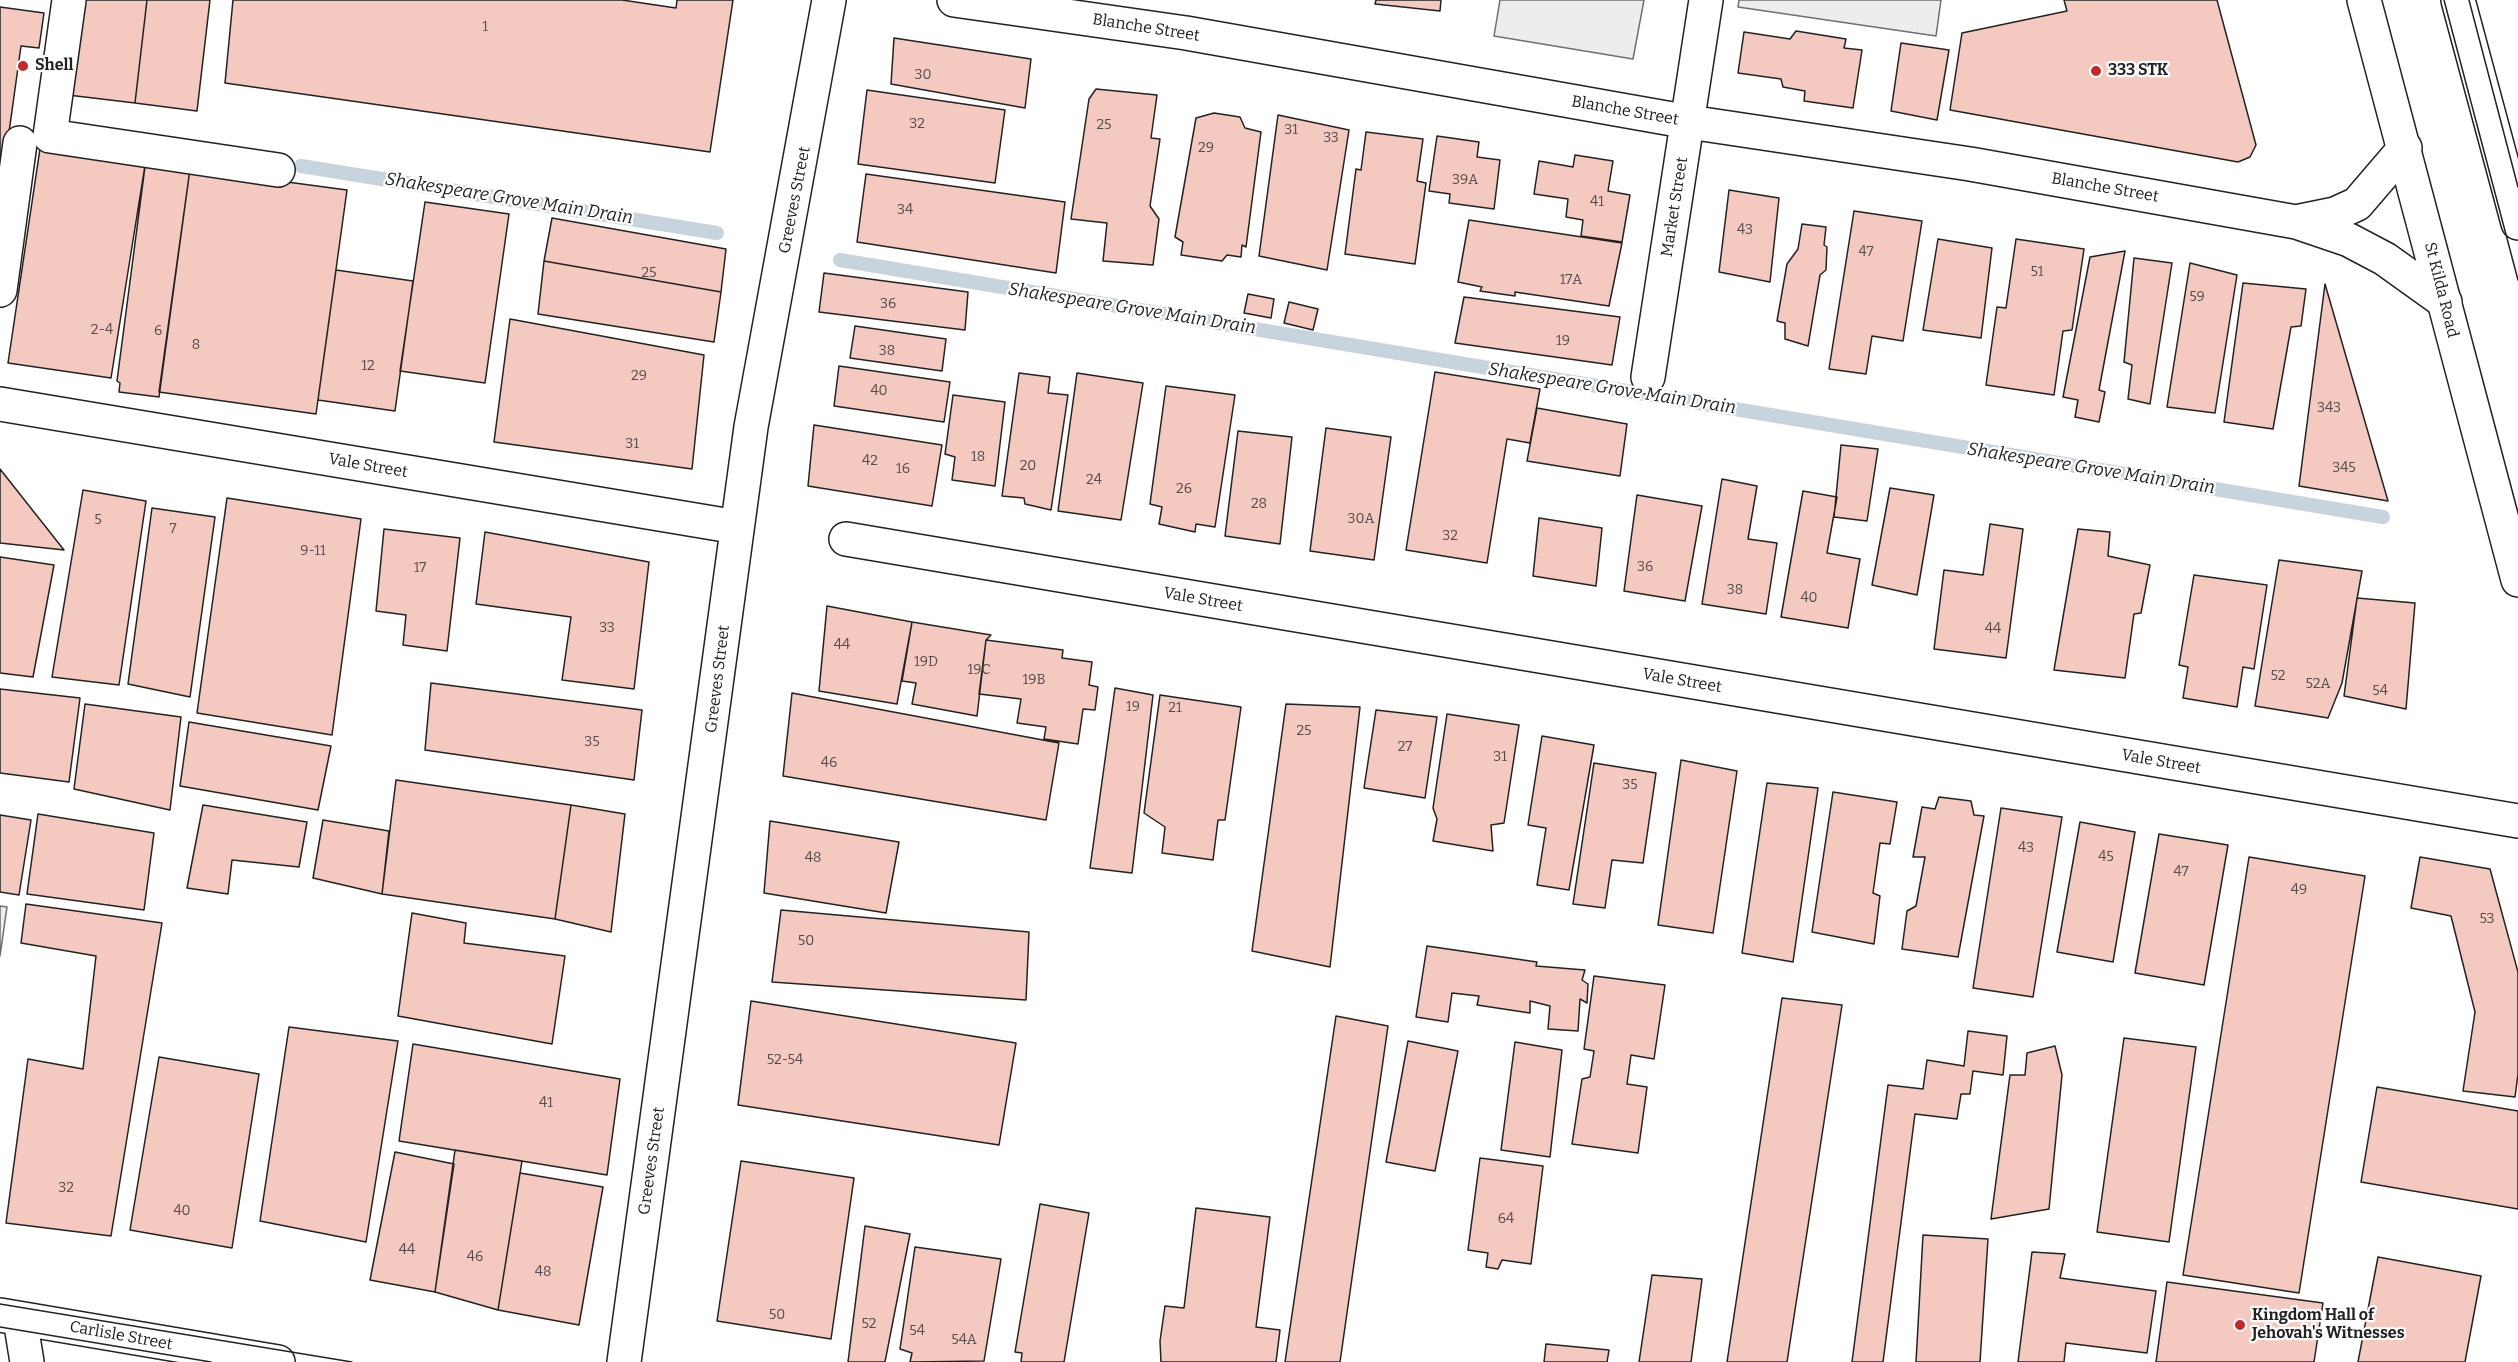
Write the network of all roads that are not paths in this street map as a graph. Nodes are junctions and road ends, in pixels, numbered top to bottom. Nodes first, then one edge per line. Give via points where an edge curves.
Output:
1 (69, 0) edge
2 (829, 0) edge
3 (954, 0) edge
4 (1706, 0) edge
5 (2364, 0) edge
6 (2458, 0) edge
7 (1689, 122) junction
8 (20, 143) dead end
9 (2405, 148) junction
10 (278, 170) dead end
11 (2296, 222) junction
12 (2518, 223) edge
13 (0, 290) edge
14 (2445, 302) junction
15 (1648, 377) dead end
16 (0, 404) edge
17 (737, 527) junction
18 (846, 539) dead end
19 (2518, 580) edge
20 (2518, 821) edge
21 (10, 1317) edge
22 (27, 1362) edge
23 (278, 1362) edge
24 (624, 1362) edge

1 - 10 main road via 50,136
2 - 17 main road, Greeves Street
3 - 7 main road, Blanche Street via 1186,33
4 - 7 main road, Market Street
5 - 9 main road, St Kilda Road
6 - 12 main road
7 - 11 main road, Blanche Street via 1970,164
7 - 15 main road, Market Street
8 - 13 main road
9 - 11 main road, Blanche Street via 2357,204 2335,214
9 - 14 main road, St Kilda Road
11 - 14 main road, Blanche Street via 2349,240 2385,259
14 - 19 main road, St Kilda Road
16 - 17 main road, Vale Street
17 - 24 main road, Greeves Street
18 - 20 main road, Vale Street
21 - 22 main road
21 - 23 main road, Carlisle Street

